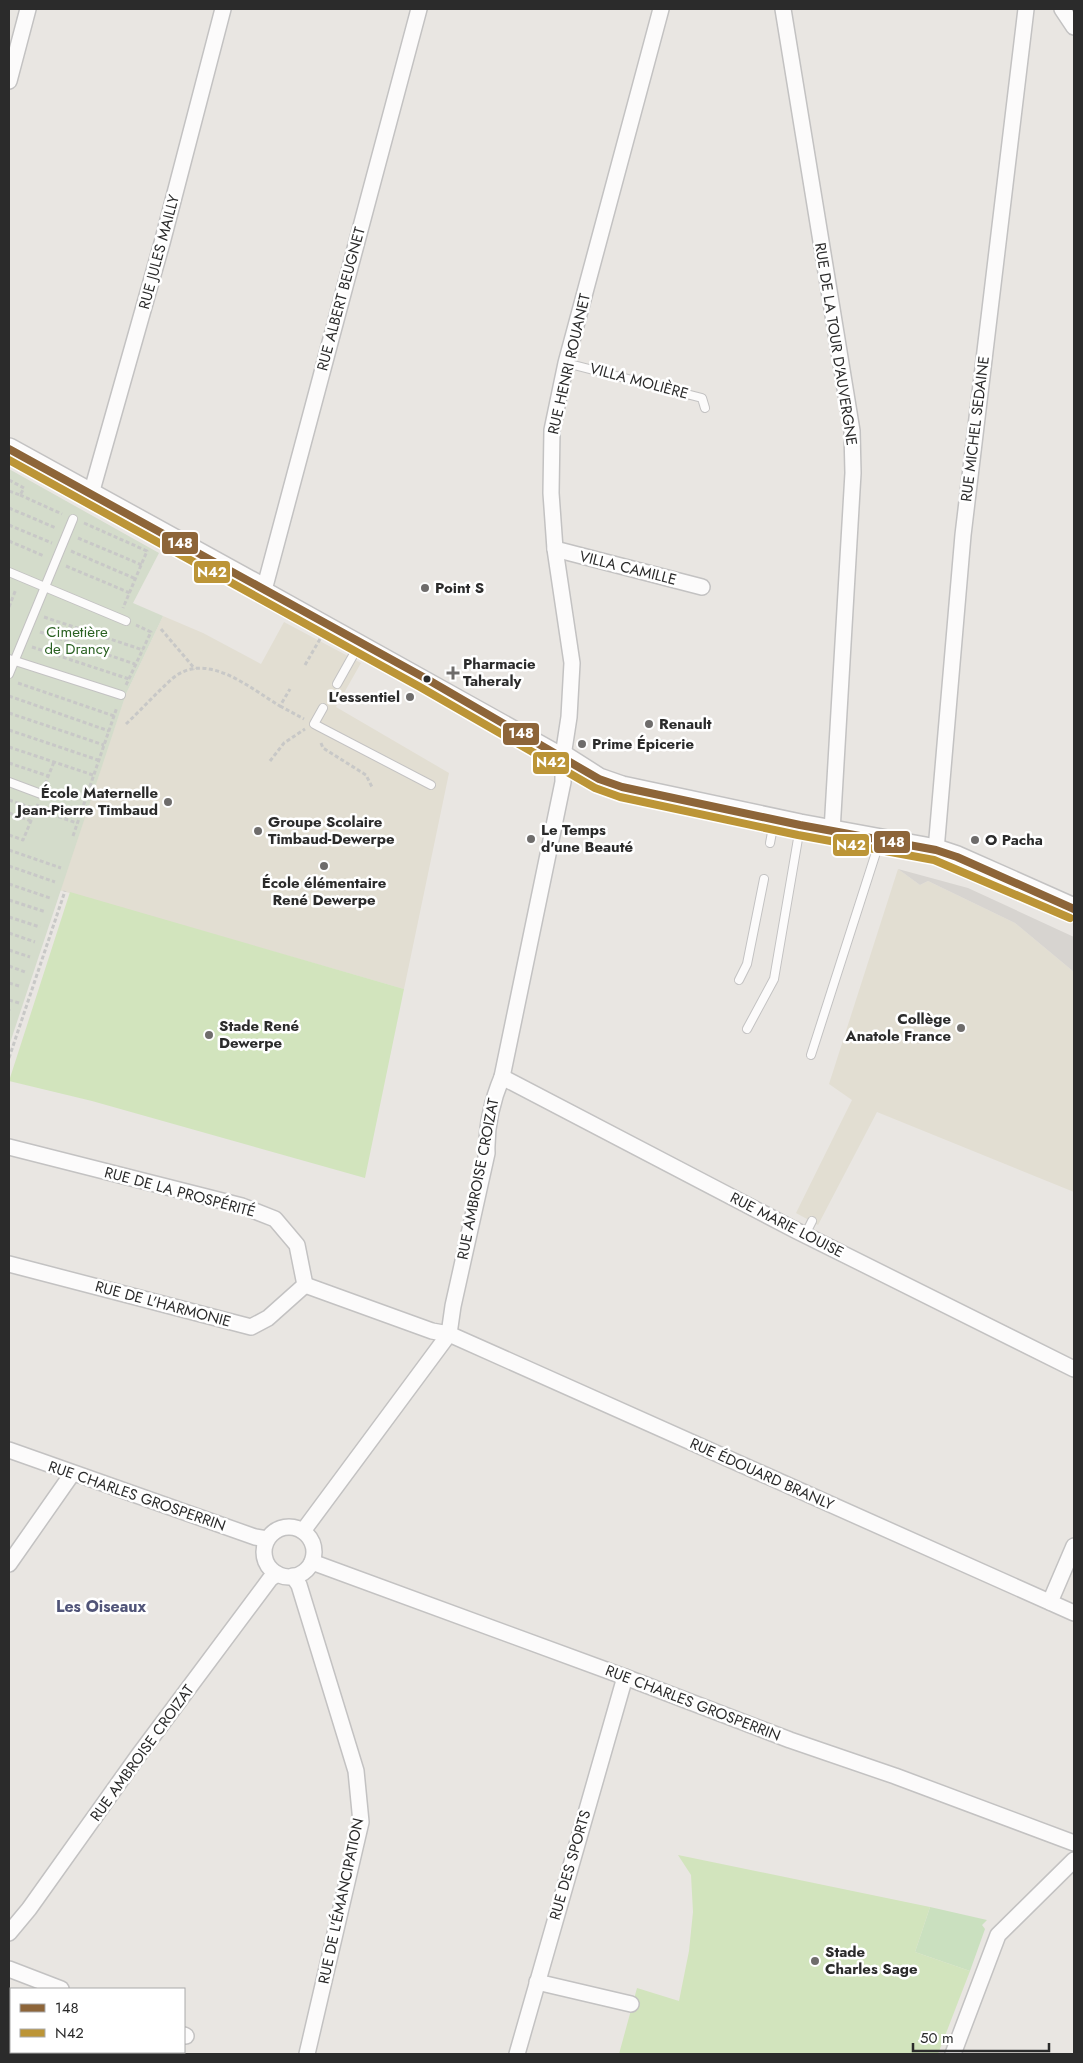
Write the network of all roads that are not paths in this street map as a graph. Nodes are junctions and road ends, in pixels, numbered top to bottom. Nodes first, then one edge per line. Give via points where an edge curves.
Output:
1 (28, 9) edge
2 (222, 9) edge
3 (419, 9) edge
4 (660, 9) edge
5 (783, 9) edge
6 (1026, 9) edge
7 (1062, 9) edge
8 (1074, 27) edge
9 (9, 81) edge
10 (566, 364) junction
11 (705, 408) dead end
12 (9, 449) edge
13 (91, 494) junction
14 (73, 519) road end
15 (555, 550) junction
16 (9, 572) edge
17 (44, 587) junction
18 (702, 587) dead end
19 (261, 588) junction
20 (123, 619) road end
21 (360, 643) junction
22 (11, 660) edge
23 (9, 674) edge
24 (337, 684) dead end
25 (120, 695) road end
26 (323, 708) dead end
27 (562, 756) junction
28 (9, 782) edge
29 (431, 785) dead end
30 (41, 794) dead end
31 (774, 820) junction
32 (800, 825) junction
33 (832, 831) junction
34 (880, 839) junction
35 (770, 843) dead end
36 (936, 850) junction
37 (764, 879) dead end
38 (1074, 909) edge
39 (739, 980) dead end
40 (747, 1029) dead end
41 (812, 1055) dead end
42 (502, 1077) junction
43 (9, 1147) edge
44 (9, 1264) edge
45 (305, 1285) junction
46 (449, 1334) junction
47 (1074, 1369) edge
48 (9, 1450) edge
49 (72, 1474) junction
50 (303, 1531) junction
51 (267, 1539) junction
52 (1074, 1546) edge
53 (312, 1562) junction
54 (9, 1564) edge
55 (277, 1574) junction
56 (293, 1576) junction
57 (1050, 1602) junction
58 (1074, 1613) edge
59 (625, 1677) junction
60 (1074, 1843) edge
61 (1074, 1860) edge
62 (9, 1933) edge
63 (9, 1969) edge
64 (537, 1982) junction
65 (58, 1988) edge
66 (631, 2004) dead end
67 (307, 2054) edge
68 (517, 2054) edge
69 (953, 2054) edge

1 - 9 street
2 - 13 street, RUE JULES MAILLY via 162,243
3 - 19 street, RUE ALBERT BEUGNET
4 - 10 street, RUE HENRI ROUANET
5 - 33 street, RUE DE LA TOUR D'AUVERGNE via 852,431 853,473
6 - 36 street, RUE MICHEL SEDAINE via 963,535
7 - 8 street
10 - 11 lane, VILLA MOLIÈRE via 702,398
10 - 15 street, RUE HENRI ROUANET via 552,430 551,493
12 - 13 main road
13 - 19 main road
14 - 17 lane
15 - 18 street, VILLA CAMILLE
15 - 27 street, RUE HENRI ROUANET via 572,663 569,717
16 - 17 lane
17 - 20 lane
17 - 22 lane
19 - 21 street
21 - 24 lane
21 - 27 street
22 - 23 lane
22 - 25 lane
26 - 29 lane via 314,724
27 - 31 main road via 599,779 622,787
27 - 42 street, RUE AMBROISE CROIZAT via 563,782
28 - 30 lane
31 - 32 main road
31 - 35 lane
32 - 33 main road
32 - 40 lane via 774,979
33 - 34 main road
34 - 36 main road
34 - 41 lane
36 - 38 main road
37 - 39 lane via 747,964
42 - 46 street, RUE AMBROISE CROIZAT via 493,1097 486,1134 487,1153
42 - 47 street, RUE MARIE LOUISE via 808,1228
43 - 45 street, RUE DE LA PROSPÉRITÉ via 242,1206 275,1219 297,1245
44 - 45 street, RUE DE L'HARMONIE via 251,1327 268,1318
45 - 46 street via 432,1331
46 - 50 street, RUE AMBROISE CROIZAT
46 - 57 street, RUE ÉDOUARD BRANLY
48 - 49 street, RUE CHARLES GROSPERRIN
49 - 51 street, RUE CHARLES GROSPERRIN
49 - 54 street
50 - 51 street via 283,1527
50 - 53 street via 314,1548
51 - 55 street via 266,1562
52 - 57 street
53 - 56 street
53 - 59 street, RUE CHARLES GROSPERRIN
55 - 56 street
55 - 62 street, RUE AMBROISE CROIZAT via 270,1578
56 - 67 street, RUE DE L'ÉMANCIPATION via 299,1585 356,1771 361,1822
57 - 58 street, RUE ÉDOUARD BRANLY
59 - 60 street, RUE CHARLES GROSPERRIN
59 - 64 street, RUE DES SPORTS
61 - 69 street via 998,1935
63 - 65 street
64 - 66 street
64 - 68 street, RUE DES SPORTS

